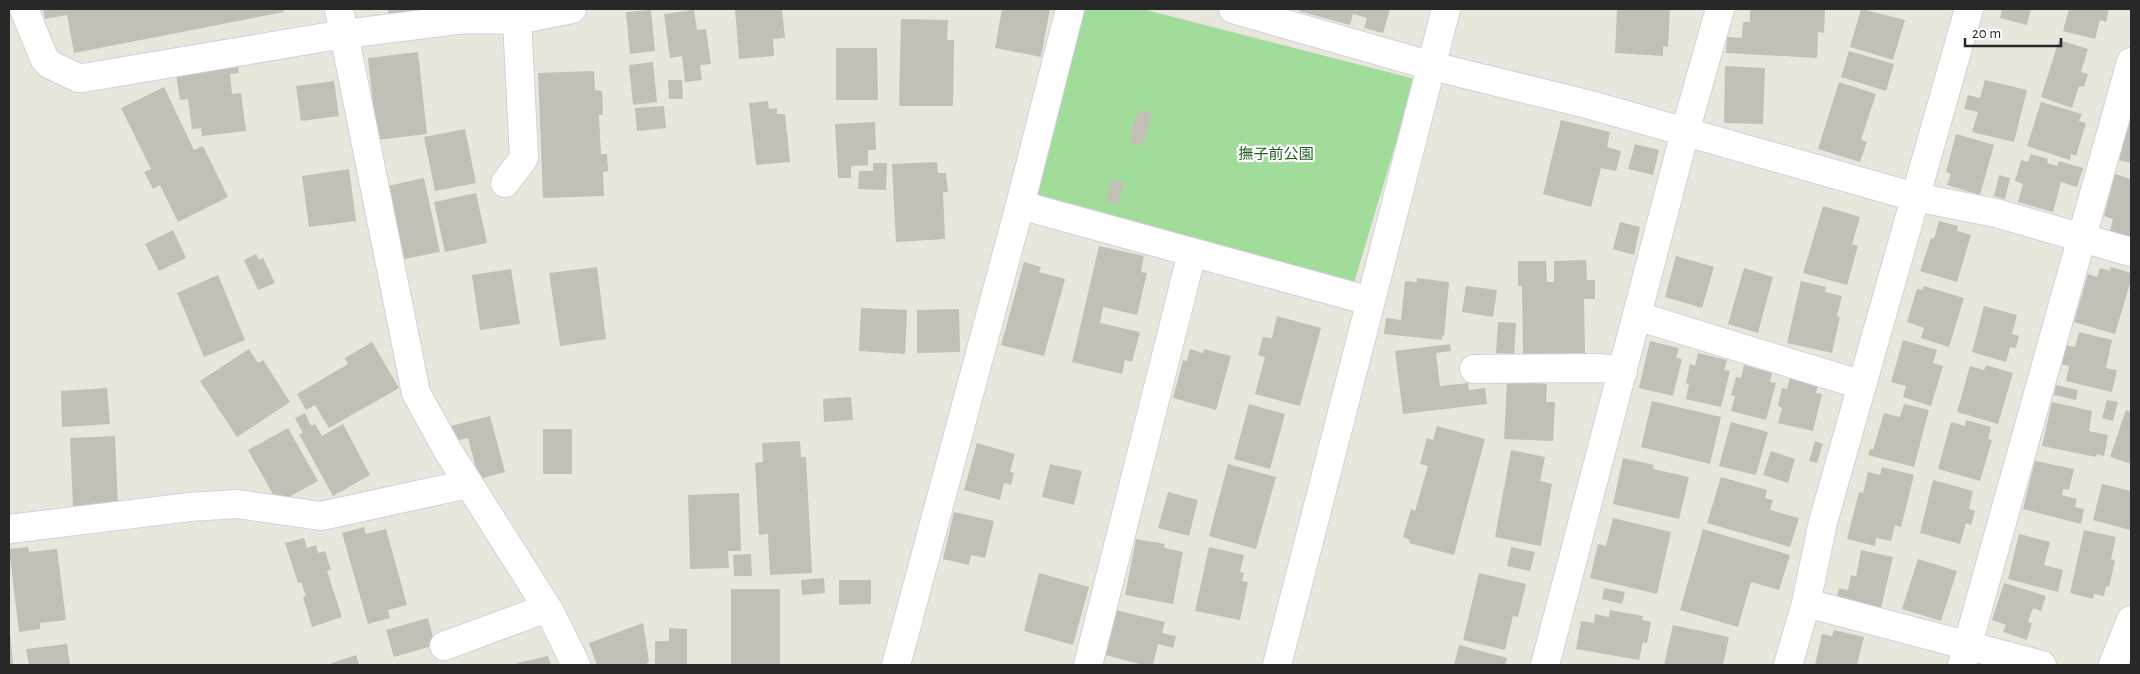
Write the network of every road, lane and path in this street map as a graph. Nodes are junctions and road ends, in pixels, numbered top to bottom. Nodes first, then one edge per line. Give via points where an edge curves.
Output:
1 (24, 9) edge
2 (1070, 9) edge
3 (1233, 9) edge
4 (1446, 9) edge
5 (1720, 9) edge
6 (1969, 9) edge
7 (568, 10) edge
8 (464, 14) edge
9 (517, 20) junction
10 (342, 21) edge
11 (2131, 62) edge
12 (1432, 66) junction
13 (1685, 132) junction
14 (505, 183) dead end
15 (1915, 198) junction
16 (1020, 205) junction
17 (2083, 239) junction
18 (2131, 252) edge
19 (1192, 253) junction
20 (1370, 301) junction
21 (1637, 316) junction
22 (1474, 368) dead end
23 (1623, 371) junction
24 (1862, 385) junction
25 (468, 484) junction
26 (9, 529) edge
27 (1806, 603) junction
28 (547, 608) junction
29 (2131, 620) edge
30 (444, 646) dead end
31 (1965, 656) edge
32 (576, 665) edge
33 (896, 665) edge
34 (1088, 665) edge
35 (1277, 665) edge
36 (1545, 665) edge
37 (1788, 665) edge
38 (2042, 665) edge
39 (2112, 665) edge

1 - 10 street via 48,64 78,78
2 - 16 street
3 - 12 street
4 - 12 street
5 - 13 street
6 - 15 street
7 - 9 street
8 - 9 street
8 - 10 street
9 - 14 street via 524,158
10 - 25 street via 416,393
11 - 17 street
12 - 13 street
12 - 20 street
13 - 15 street
13 - 21 street
15 - 17 street via 1996,213
15 - 24 street
16 - 19 street
16 - 33 street
17 - 18 street
17 - 31 street
19 - 20 street
19 - 34 street
20 - 35 street
21 - 23 street
21 - 24 street
22 - 23 street via 1601,368
23 - 36 street
24 - 27 street via 1823,522
25 - 26 street via 321,516 237,504
25 - 28 street
27 - 31 street
27 - 37 street
28 - 30 street
28 - 32 street
29 - 39 street
31 - 38 street

